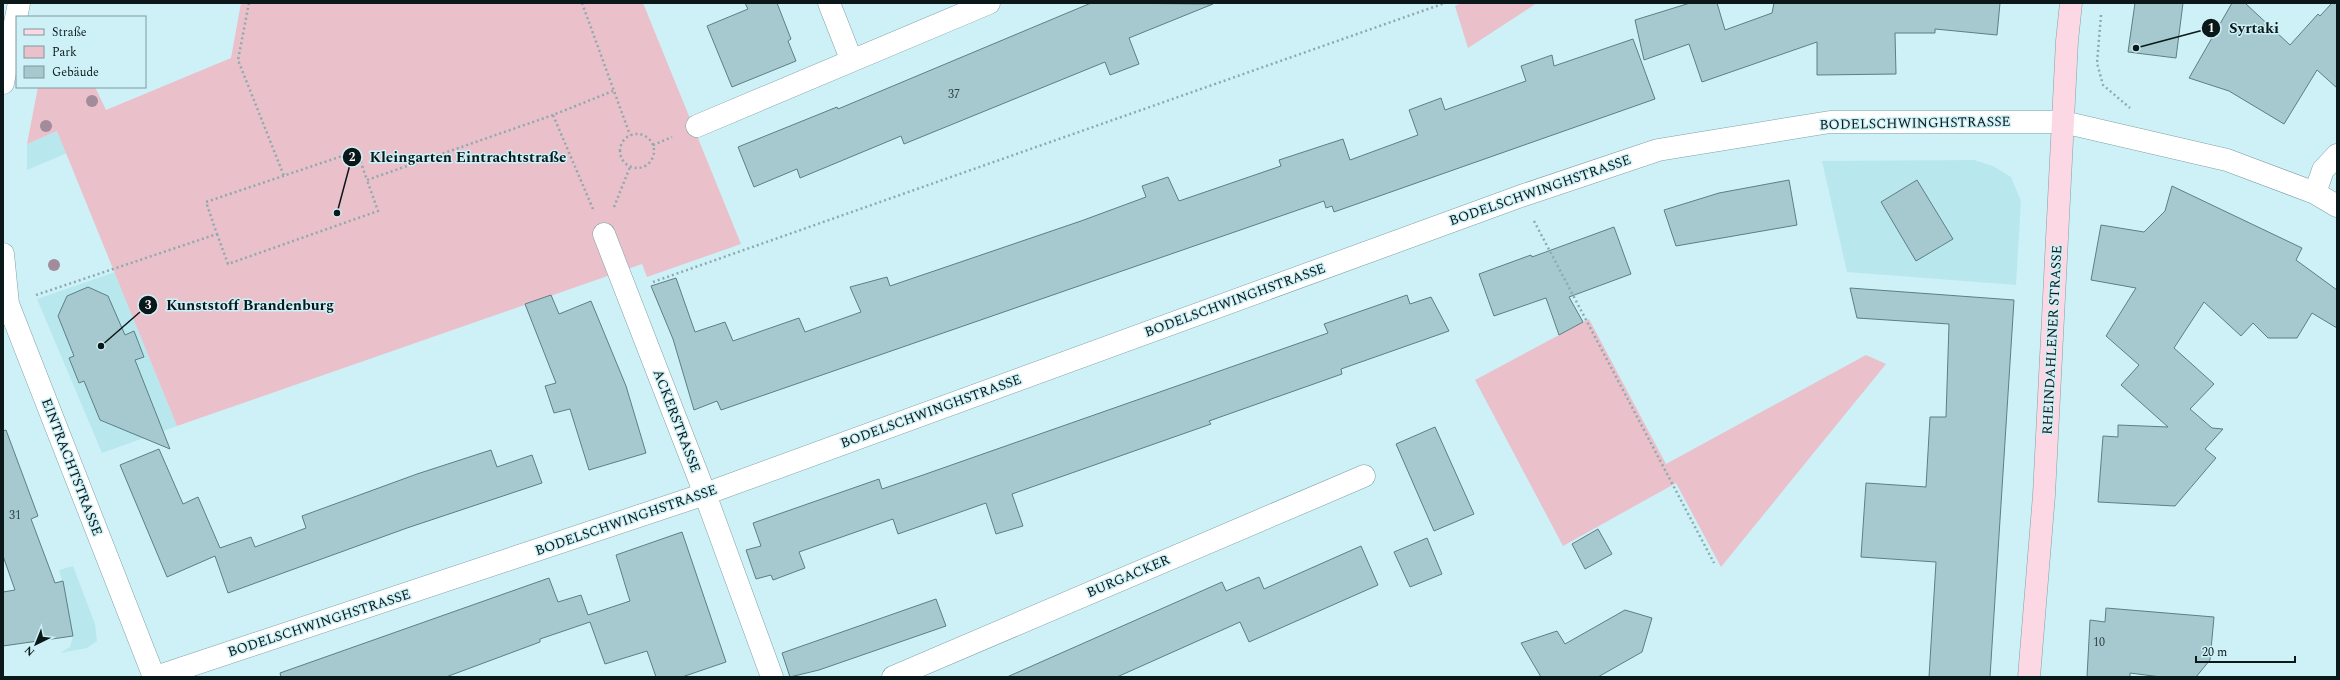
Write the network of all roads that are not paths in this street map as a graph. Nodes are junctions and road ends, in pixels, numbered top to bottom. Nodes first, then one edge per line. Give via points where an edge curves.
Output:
1 (19, 3) edge
2 (829, 3) edge
3 (990, 3) edge
4 (2071, 3) edge
5 (16, 16) edge
6 (16, 18) edge
7 (851, 59) junction
8 (3, 83) edge
9 (2063, 122) junction
10 (697, 126) dead end
11 (2337, 155) edge
12 (2315, 193) junction
13 (2337, 206) edge
14 (604, 234) road end
15 (3, 254) edge
16 (1364, 476) dead end
17 (705, 494) junction
18 (155, 677) edge
19 (772, 677) edge
20 (893, 677) edge
21 (2029, 677) edge

1 - 5 street
2 - 7 street
3 - 7 street
4 - 9 main road, RHEINDAHLENER STRASSE
6 - 8 street
7 - 10 street
9 - 12 street, BODELSCHWINGHSTRASSE via 2227,160
9 - 17 street, BODELSCHWINGHSTRASSE via 1830,122 1658,150 1521,196
9 - 21 main road, RHEINDAHLENER STRASSE via 2044,495
11 - 12 street via 2323,170
12 - 13 street, BODELSCHWINGHSTRASSE
14 - 17 street, ACKERSTRASSE via 628,290
15 - 18 street, EINTRACHTSTRASSE via 8,304
16 - 20 street, BURGACKER
17 - 18 street, BODELSCHWINGHSTRASSE
17 - 19 street, ACKERSTRASSE

